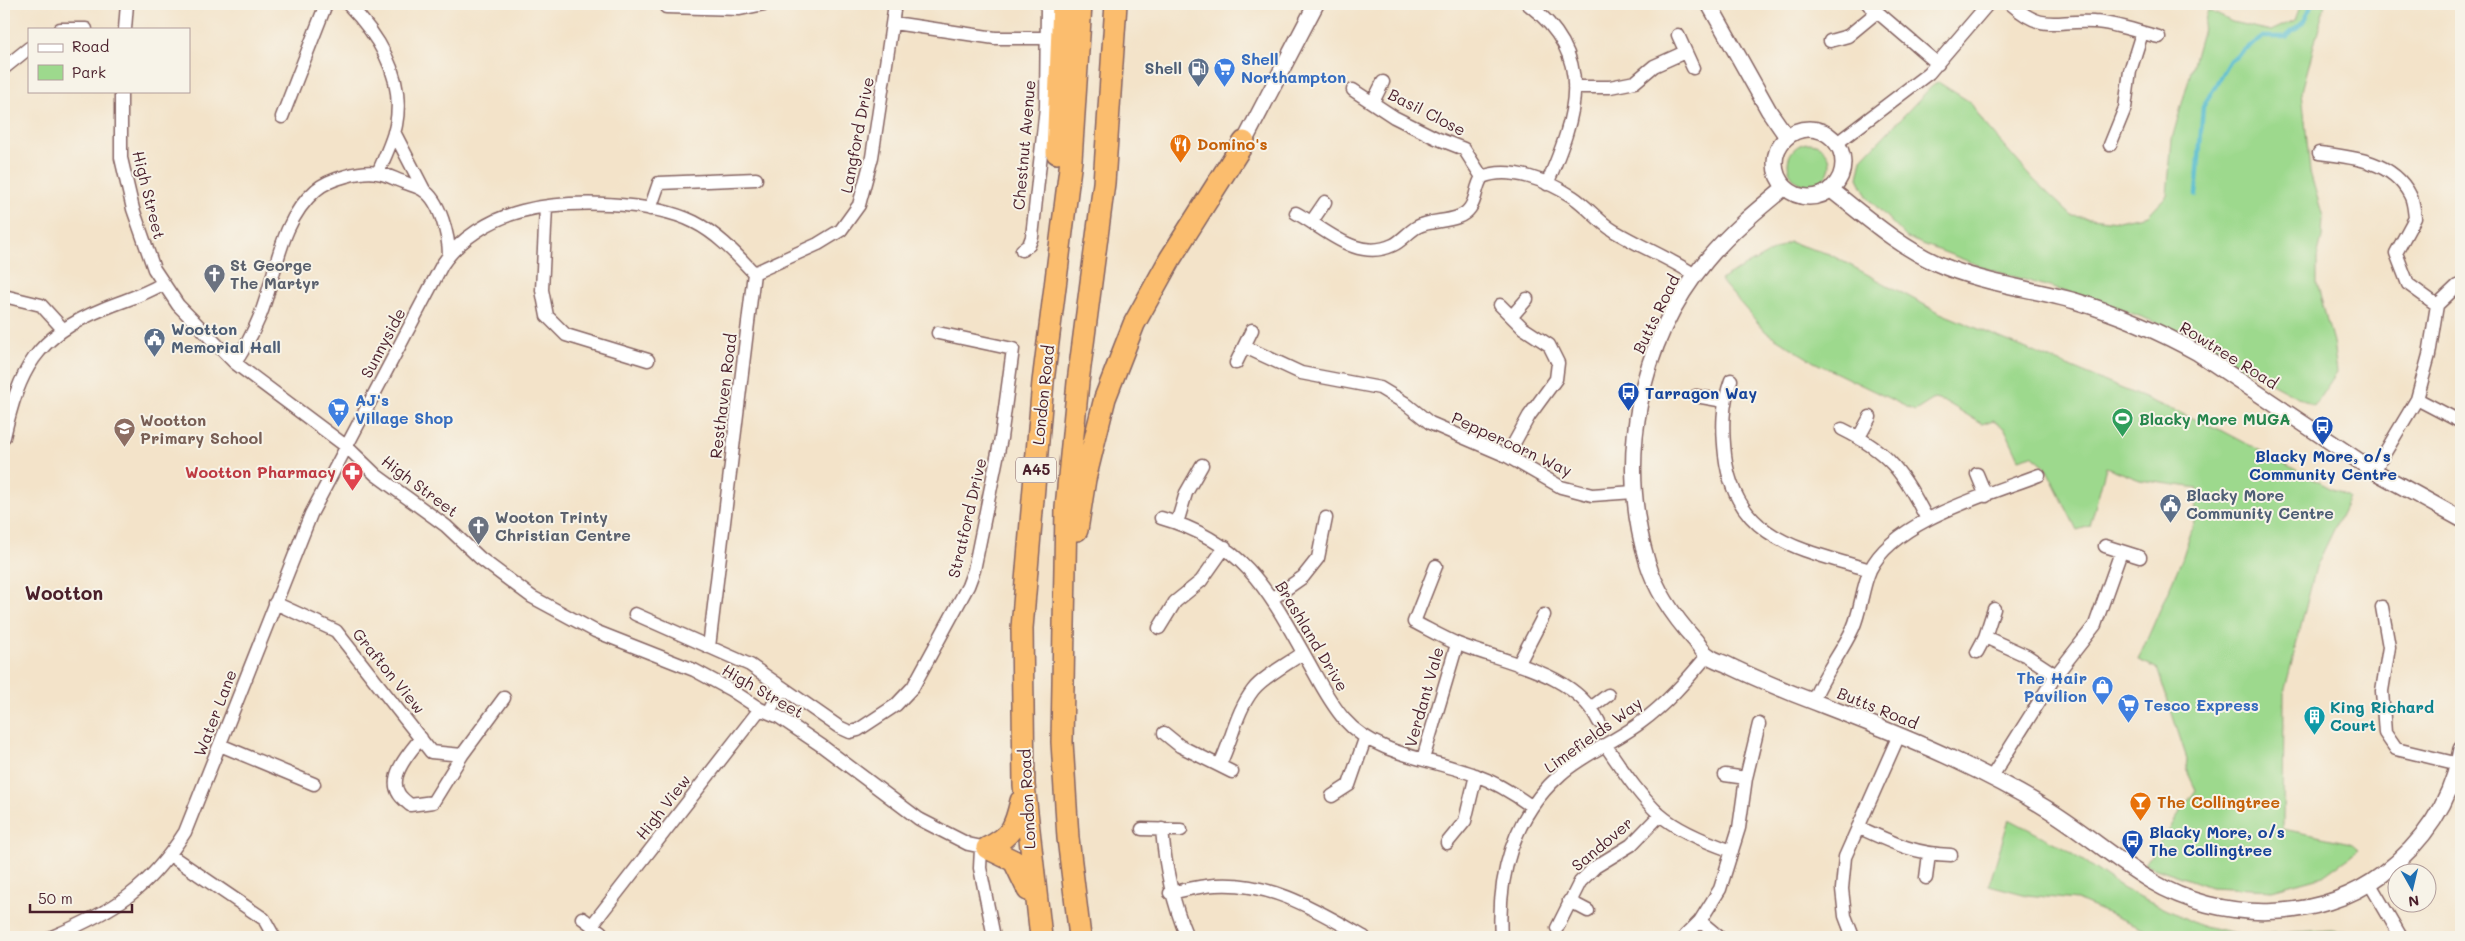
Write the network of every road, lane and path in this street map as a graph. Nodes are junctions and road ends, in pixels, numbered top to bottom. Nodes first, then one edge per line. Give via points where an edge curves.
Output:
1 (127, 4) edge
2 (326, 4) edge
3 (348, 4) edge
4 (764, 4) edge
5 (895, 4) edge
6 (1047, 4) edge
7 (1063, 4) edge
8 (1081, 4) edge
9 (1116, 4) edge
10 (1316, 4) edge
11 (1528, 4) edge
12 (1708, 4) edge
13 (1988, 4) edge
14 (2011, 4) edge
15 (666, 7) dead end
16 (1873, 8) edge
17 (894, 23) junction
18 (125, 28) edge
19 (2142, 33) junction
20 (1678, 35) dead end
21 (2159, 37) dead end
22 (1046, 38) junction
23 (1830, 41) dead end
24 (28, 49) edge
25 (1685, 52) junction
26 (1938, 64) junction
27 (4, 68) edge
28 (1693, 68) dead end
29 (1384, 82) dead end
30 (1574, 87) junction
31 (1354, 90) dead end
32 (121, 92) edge
33 (1373, 102) junction
34 (282, 117) dead end
35 (394, 132) junction
36 (1787, 136) junction
37 (1244, 142) joint
38 (1837, 143) junction
39 (2110, 145) dead end
40 (2318, 154) dead end
41 (378, 173) junction
42 (1482, 177) junction
43 (756, 180) dead end
44 (1547, 184) junction
45 (1785, 187) junction
46 (1830, 189) junction
47 (424, 190) junction
48 (1325, 202) dead end
49 (546, 207) junction
50 (650, 209) junction
51 (1296, 213) dead end
52 (1312, 221) junction
53 (1022, 250) dead end
54 (449, 255) junction
55 (754, 273) junction
56 (1695, 275) junction
57 (1056, 278) junction
58 (162, 284) junction
59 (2461, 285) edge
60 (4, 296) edge
61 (1527, 298) dead end
62 (1500, 305) dead end
63 (2438, 305) junction
64 (1513, 315) junction
65 (62, 328) junction
66 (1252, 330) dead end
67 (938, 333) dead end
68 (1244, 347) junction
69 (648, 360) dead end
70 (235, 363) junction
71 (1236, 363) dead end
72 (1731, 380) dead end
73 (1696, 396) dead end
74 (2417, 399) junction
75 (1724, 401) junction
76 (1870, 417) dead end
77 (2461, 422) edge
78 (1842, 429) dead end
79 (4, 437) edge
80 (1859, 437) junction
81 (347, 447) junction
82 (1507, 456) junction
83 (1202, 465) dead end
84 (2374, 471) junction
85 (1977, 474) dead end
86 (2039, 475) dead end
87 (1634, 492) junction
88 (1986, 496) junction
89 (1161, 518) dead end
90 (1326, 518) dead end
91 (1926, 519) junction
92 (2461, 519) edge
93 (1177, 523) junction
94 (2105, 546) dead end
95 (1225, 547) junction
96 (2121, 552) junction
97 (2140, 557) dead end
98 (1436, 566) dead end
99 (1870, 570) junction
100 (1273, 598) junction
101 (275, 603) junction
102 (2382, 607) dead end
103 (1994, 609) dead end
104 (635, 614) dead end
105 (1064, 615) junction
106 (1544, 615) dead end
107 (1159, 628) dead end
108 (1985, 637) junction
109 (1457, 644) junction
110 (709, 647) junction
111 (1977, 652) dead end
112 (1303, 653) junction
113 (1707, 656) junction
114 (1518, 666) junction
115 (2056, 675) junction
116 (782, 688) junction
117 (1608, 695) dead end
118 (504, 698) dead end
119 (1813, 701) junction
120 (1592, 707) junction
121 (765, 711) junction
122 (1599, 722) dead end
123 (1759, 724) dead end
124 (1164, 733) dead end
125 (1900, 735) junction
126 (421, 738) junction
127 (1365, 739) junction
128 (220, 745) junction
129 (1606, 746) junction
130 (462, 755) junction
131 (2460, 757) edge
132 (1423, 759) junction
133 (1220, 764) junction
134 (1232, 772) dead end
135 (1476, 775) junction
136 (1725, 775) dead end
137 (1746, 778) junction
138 (1990, 778) junction
139 (314, 784) dead end
140 (1024, 785) junction
141 (1332, 796) dead end
142 (1531, 806) junction
143 (1660, 815) junction
144 (1858, 827) junction
145 (1142, 829) dead end
146 (1162, 829) junction
147 (1181, 830) dead end
148 (1447, 843) dead end
149 (984, 848) junction
150 (1732, 851) junction
151 (1929, 854) junction
152 (1951, 855) dead end
153 (170, 856) junction
154 (1926, 878) dead end
155 (2370, 884) junction
156 (1170, 893) junction
157 (1569, 901) junction
158 (1036, 909) junction
159 (1588, 911) dead end
160 (1700, 921) junction
161 (592, 925) dead end
162 (1557, 928) dead end
163 (1686, 936) dead end
164 (1718, 936) dead end
165 (52, 937) edge
166 (274, 937) edge
167 (994, 937) edge
168 (1041, 937) edge
169 (1080, 937) edge
170 (1187, 937) edge
171 (1364, 937) edge
172 (1500, 937) edge
173 (1851, 937) edge
174 (2401, 937) edge

1 - 18 street
2 - 34 street
3 - 35 street via 392,67 397,89
4 - 15 street via 740,9
5 - 17 street, Langford Drive
6 - 22 street, Chestnut Avenue
7 - 57 highway
8 - 57 highway, London Road / A45 via 1071,160
9 - 105 highway, London Road / A45 via 1104,183 1066,508
10 - 37 street
11 - 30 street via 1555,29 1566,51
12 - 36 street via 1769,111
13 - 26 street
14 - 19 street via 2042,24 2095,22
16 - 23 street via 1848,36
16 - 26 street
17 - 22 street via 995,38
17 - 55 street, Langford Drive via 872,157 859,205 841,230
19 - 21 street
19 - 39 street via 2130,72 2125,108
20 - 25 street
22 - 53 street, Chestnut Avenue via 1042,154 1032,237
24 - 27 street
25 - 28 street
25 - 30 street via 1654,66 1635,82 1610,87
26 - 38 street via 1899,98
29 - 33 street, Basil Close
30 - 44 street via 1575,103 1567,136
31 - 33 street, Basil Close
32 - 58 street, High Street via 120,141 124,171 144,244
33 - 42 street, Basil Close via 1394,117 1464,149
35 - 41 street
35 - 47 street
36 - 38 street via 1798,130 1817,130
36 - 45 street via 1775,160 1775,170
37 - 105 highway via 1170,259 1134,324 1105,398 1085,479
38 - 46 street via 1843,166 1840,178
40 - 63 street via 2351,156 2392,171 2411,196 2416,218 2396,253 2408,284
41 - 47 street
41 - 70 street via 345,176 317,189 298,211 283,237 260,315
42 - 44 street via 1498,174 1522,176
42 - 52 street via 1469,210 1456,218 1436,219 1417,227 1395,245 1377,252 1338,240
43 - 50 street via 659,183
44 - 56 street via 1573,197 1613,230
45 - 46 street via 1802,196 1813,197
45 - 56 street, Butts Road via 1740,226
46 - 84 street, Rowtree Road via 1894,240 1937,263 1981,279 2118,315 2174,339
47 - 54 street via 444,224
48 - 52 street
49 - 50 street via 595,204
49 - 54 street via 522,211 488,225
49 - 69 street via 542,290 547,316 566,335
50 - 55 street via 671,212 695,222 727,244
51 - 52 street
54 - 81 street, Sunnyside
55 - 110 street, Resthaven Road
56 - 87 street, Butts Road via 1675,308 1650,362 1638,414 1633,456
57 - 140 highway, London Road / A45 via 1043,382 1022,628
58 - 65 street via 142,296 99,310
58 - 70 street, High Street via 194,323
59 - 63 street
60 - 65 street via 41,305
61 - 64 street
62 - 64 street
63 - 74 street
64 - 82 street via 1523,328 1549,345 1558,363 1556,379 1529,416
65 - 79 street via 31,359 12,399
66 - 68 street
67 - 116 street, Stratford Drive via 1012,349 1002,438 968,586 908,694 858,730 850,732 839,727
68 - 71 street
68 - 82 street, Peppercorn Way via 1301,372 1380,388 1430,423
70 - 81 street, High Street
72 - 75 street
73 - 75 street
74 - 77 street
74 - 84 street
75 - 99 street via 1722,434 1726,466 1733,494 1740,506 1761,527 1791,545
76 - 80 street
78 - 80 street
80 - 91 street via 1892,461
81 - 101 street, Water Lane via 311,514
81 - 121 street, High Street via 376,475 446,526 480,558 532,597 616,641 694,670
82 - 87 street, Peppercorn Way via 1561,487 1592,495
83 - 93 street via 1186,493
84 - 92 street, Rowtree Road
85 - 88 street
86 - 88 street
87 - 113 street, Butts Road via 1638,533 1650,572 1667,603
88 - 91 street
89 - 93 street, Brashland Drive
90 - 100 street via 1318,558 1303,578
91 - 99 street via 1885,547
93 - 95 street, Brashland Drive
94 - 96 street
95 - 100 street, Brashland Drive via 1251,570
95 - 107 street via 1201,581 1175,602
96 - 97 street
96 - 115 street via 2095,625
98 - 109 street, Verdant Vale via 1414,622
99 - 119 street via 1854,627 1820,683
100 - 112 street, Brashland Drive
101 - 126 street, Grafton View via 336,631
101 - 128 street, Water Lane
102 - 131 street via 2389,647 2382,691 2385,733 2396,749
103 - 108 street
104 - 110 street, Stratford Drive
105 - 169 highway, London Road / A45 via 1064,781
106 - 114 street
108 - 111 street
108 - 115 street via 2027,656
109 - 114 street, Verdant Vale
109 - 132 street, Verdant Vale
110 - 116 street, Stratford Drive via 750,665
112 - 127 street, Brashland Drive via 1344,719
112 - 133 street via 1254,688 1240,712
113 - 119 street, Butts Road
113 - 129 street, Limefields Way via 1676,693
114 - 120 street, Verdant Vale via 1564,683
115 - 138 street
116 - 121 street
117 - 120 street
118 - 130 street, Grafton View
119 - 125 street, Butts Road
120 - 122 street, Verdant Vale
121 - 149 street, High Street via 822,746 919,819 968,844
121 - 161 street, High View
123 - 137 street
124 - 133 street via 1180,746
125 - 138 street, Butts Road
125 - 144 street
126 - 130 street, Grafton View via 431,752
126 - 130 street, Grafton View via 404,761 396,781 398,794 410,805 433,802
127 - 132 street, Brashland Drive
127 - 141 street via 1349,785
128 - 139 street
128 - 153 street, Water Lane via 194,813
129 - 142 street, Limefields Way via 1560,774
129 - 143 street
131 - 155 street, Butts Road via 2445,802 2426,833 2403,858
132 - 135 street, Brashland Drive
133 - 134 street
135 - 142 street, Brashland Drive via 1504,787
135 - 148 street via 1465,822
136 - 137 street
137 - 150 street via 1740,828
138 - 155 street, Butts Road via 2045,808 2151,881 2199,902 2232,910 2263,912 2303,908 2338,899
140 - 149 highway via 1017,820 1010,834
140 - 158 highway, London Road / A45
142 - 172 street, Limefields Way via 1510,848 1501,890
143 - 150 street via 1704,841
143 - 157 street, Sandover via 1631,845 1595,867 1580,882
144 - 151 street via 1908,849
144 - 173 street via 1845,857 1842,889
145 - 146 street
146 - 147 street
146 - 156 street
149 - 158 highway via 1014,860
149 - 167 street via 980,868
150 - 160 street via 1720,889
151 - 152 street
151 - 154 street
153 - 165 street, Water Lane via 134,894 93,919
153 - 166 street via 264,918
155 - 174 street
156 - 170 street
156 - 171 street via 1215,885 1264,889 1300,901
157 - 159 street
157 - 162 street, Sandover
158 - 168 highway, London Road / A45
160 - 163 street
160 - 164 street

